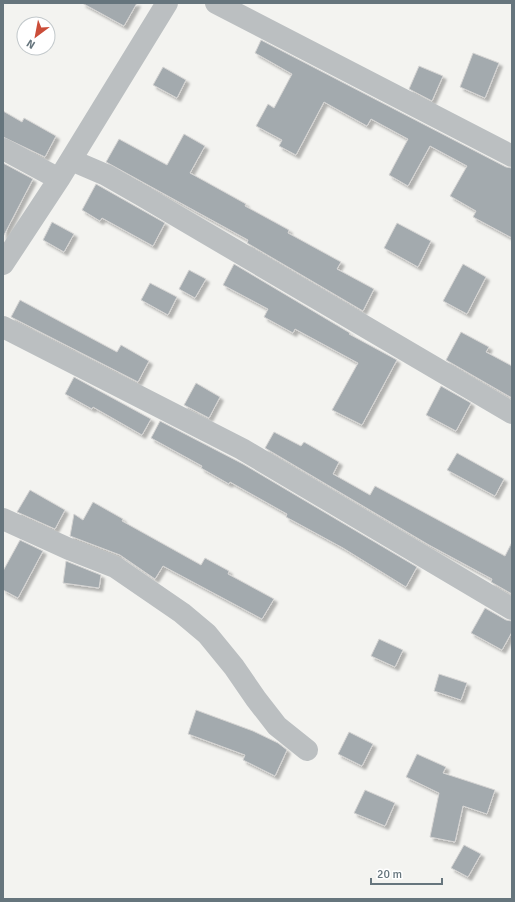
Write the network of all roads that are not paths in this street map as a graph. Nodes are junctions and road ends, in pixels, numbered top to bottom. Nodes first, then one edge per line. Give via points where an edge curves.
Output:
1 (167, 3) edge
2 (216, 3) edge
3 (3, 149) edge
4 (512, 156) edge
5 (71, 160) junction
6 (59, 179) junction
7 (3, 264) edge
8 (3, 327) edge
9 (512, 413) edge
10 (3, 519) edge
11 (512, 609) edge
12 (307, 750) dead end

1 - 5 street
2 - 4 street
3 - 6 street
5 - 6 street
5 - 9 street via 141,195
6 - 7 street
8 - 11 street via 242,449
10 - 12 street via 115,567 182,613 207,634 277,726

